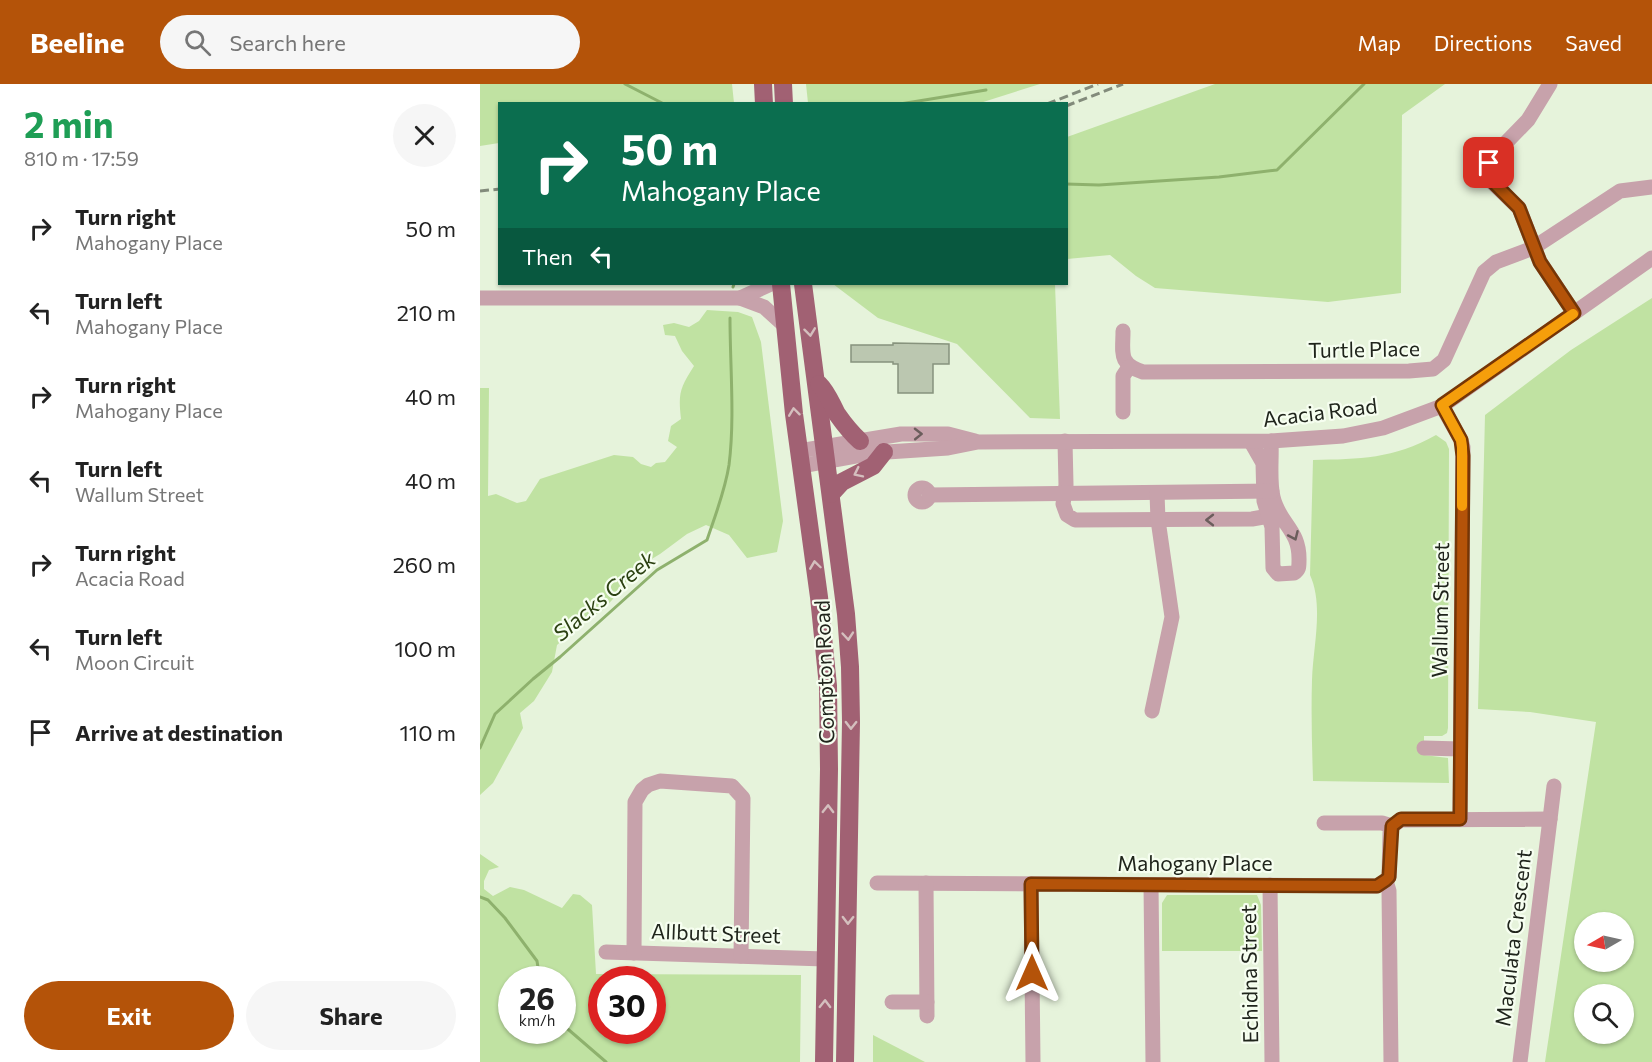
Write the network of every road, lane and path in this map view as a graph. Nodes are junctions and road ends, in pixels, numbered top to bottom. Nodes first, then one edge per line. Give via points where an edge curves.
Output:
1 (763, 84) edge
2 (783, 84) edge
3 (1551, 84) edge
4 (764, 102) edge
5 (784, 102) edge
6 (1652, 187) edge
7 (1533, 248) junction
8 (1652, 258) edge
9 (769, 285) edge
10 (781, 285) edge
11 (803, 285) edge
12 (740, 297) junction
13 (480, 298) edge
14 (1574, 313) junction
15 (785, 326) junction
16 (1123, 331) dead end
17 (1130, 368) junction
18 (816, 380) junction
19 (1442, 405) junction
20 (1123, 412) dead end
21 (860, 441) junction
22 (1065, 441) junction
23 (1271, 441) junction
24 (978, 442) junction
25 (1251, 442) junction
26 (884, 452) junction
27 (826, 455) junction
28 (800, 459) junction
29 (1268, 491) junction
30 (1156, 493) junction
31 (831, 494) junction
32 (1064, 494) junction
33 (929, 495) dead end
34 (1269, 516) junction
35 (1158, 520) junction
36 (1152, 711) dead end
37 (1424, 748) dead end
38 (1460, 749) junction
39 (1554, 786) dead end
40 (1460, 819) junction
41 (1550, 819) junction
42 (1324, 823) dead end
43 (1392, 826) junction
44 (1386, 880) junction
45 (877, 883) dead end
46 (926, 883) junction
47 (1031, 884) junction
48 (1151, 885) junction
49 (1270, 885) junction
50 (606, 952) dead end
51 (634, 953) junction
52 (741, 956) junction
53 (825, 959) junction
54 (892, 1002) dead end
55 (824, 1062) edge
56 (845, 1062) edge
57 (1033, 1062) edge
58 (1153, 1062) edge
59 (1272, 1062) edge
60 (1391, 1062) edge
61 (1521, 1062) edge

1 - 4 main road
2 - 5 main road
3 - 7 street via 1528,120 1494,155 1487,168 1493,183 1519,208
6 - 7 street, Turtle Place via 1620,191
7 - 14 street
7 - 17 street, Turtle Place via 1489,266 1484,272 1444,360 1434,369 1143,372
8 - 14 street, Acacia Road
9 - 12 street
10 - 15 main road, Compton Road
11 -> 18 main road, Compton Road
12 - 13 street
12 - 15 street via 764,307
14 - 19 street, Acacia Road
28 -> 15 main road, Compton Road
16 - 17 street via 1123,358
17 - 20 street via 1123,376
18 - 21 main road
18 - 27 main road, Compton Road
19 - 23 street, Acacia Road via 1375,430
19 - 38 street, Wallum Street via 1462,447
21 -> 24 street, Acacia Road via 891,435 948,434
21 - 27 street, Acacia Road
22 - 24 street, Acacia Road
22 - 25 street, Acacia Road
22 - 32 street
23 - 25 street, Acacia Road
23 - 29 street
24 - 26 street, Acacia Road
25 - 29 street via 1263,463
26 - 27 street, Acacia Road
26 -> 31 main road via 873,466 842,482
27 - 28 street, Acacia Road
27 - 31 main road, Compton Road
53 -> 28 main road, Compton Road via 828,696
29 - 30 street
29 - 34 street
29 -> 34 street via 1296,537 1296,573 1278,574 1274,570
30 - 32 street
30 - 35 street
31 -> 56 main road, Compton Road via 851,694
32 - 33 street
32 - 35 street via 1065,512 1075,520
34 -> 35 street
35 - 36 street via 1172,617
37 - 38 street
38 - 40 street, Wallum Street
39 - 41 street, Maculata Crescent
40 - 41 street, Maculata Crescent
40 - 43 street via 1401,819
41 - 61 street, Maculata Crescent
42 - 43 street
43 - 44 street
44 - 49 street, Mahogany Place via 1377,886
44 - 60 street
45 - 46 street, Mahogany Place
46 - 47 street, Mahogany Place
46 - 54 street via 927,1009
47 - 48 street, Mahogany Place
47 - 57 street
48 - 49 street, Mahogany Place
48 - 58 street
49 - 59 street, Echidna Street
50 - 51 street, Allbutt Street
51 - 52 street, Allbutt Street
51 - 52 street via 635,802 642,790 660,781 732,786 743,798
52 - 53 street, Allbutt Street
55 -> 53 main road, Compton Road

